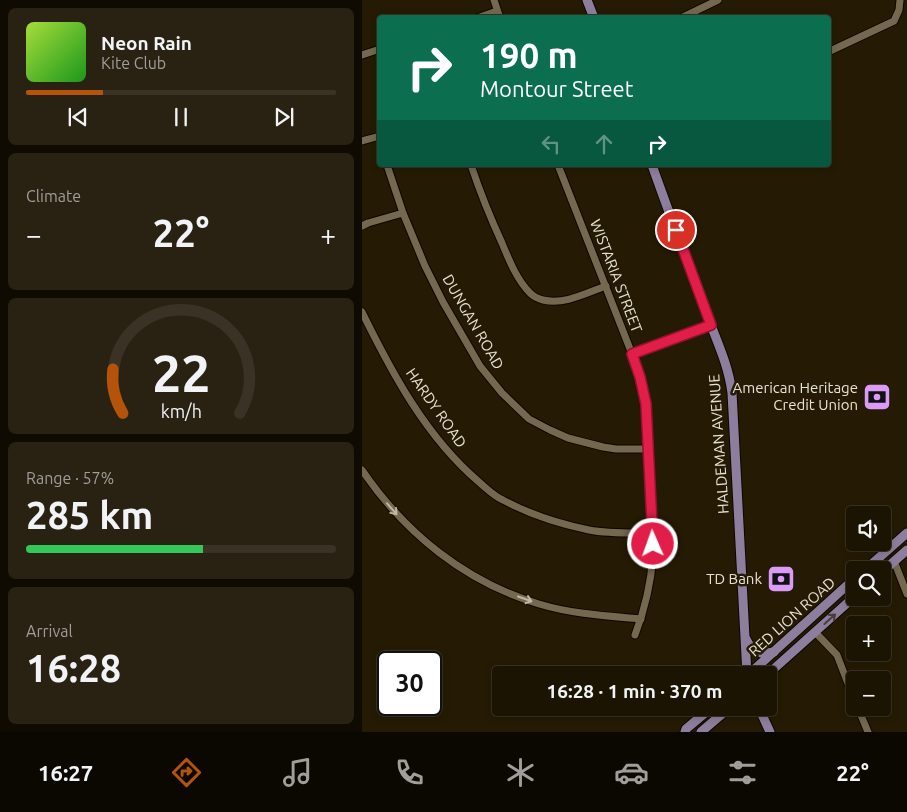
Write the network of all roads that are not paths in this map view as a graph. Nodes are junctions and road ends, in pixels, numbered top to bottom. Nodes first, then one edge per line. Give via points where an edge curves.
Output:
1 (494, 0) edge
2 (588, 0) edge
3 (718, 0) edge
4 (900, 0) edge
5 (499, 14) edge
6 (593, 15) edge
7 (687, 15) edge
8 (377, 50) edge
9 (831, 51) edge
10 (362, 55) edge
11 (377, 137) edge
12 (362, 141) edge
13 (388, 167) edge
14 (472, 167) edge
15 (559, 167) edge
16 (653, 167) edge
17 (403, 213) junction
18 (362, 226) edge
19 (606, 286) junction
20 (362, 312) edge
21 (711, 325) junction
22 (632, 354) junction
23 (649, 449) junction
24 (362, 470) edge
25 (653, 533) junction
26 (906, 533) edge
27 (906, 550) edge
28 (875, 561) edge
29 (894, 562) junction
30 (891, 564) edge
31 (846, 586) edge
32 (906, 594) edge
33 (846, 604) edge
34 (641, 619) junction
35 (815, 632) junction
36 (635, 635) dead end
37 (744, 637) junction
38 (774, 652) junction
39 (746, 666) edge
40 (758, 666) edge
41 (777, 666) edge
42 (846, 678) edge
43 (701, 716) edge
44 (720, 716) edge
45 (763, 716) edge
46 (861, 716) edge
47 (685, 732) edge
48 (701, 732) edge
49 (770, 732) edge
50 (868, 732) edge

1 - 5 street
2 - 6 main road
3 - 7 street
4 - 9 street via 894,21
8 - 10 street
11 - 12 street
13 - 17 street, DUNGAN ROAD
14 - 19 street via 509,260 531,294 558,302
15 - 19 street, WISTARIA STREET
16 - 21 main road, HALDEMAN AVENUE
17 - 18 street
17 - 23 street, DUNGAN ROAD via 443,302 480,366 529,419 568,438 603,448
19 - 22 street, WISTARIA STREET
20 - 25 street, HARDY ROAD via 386,360 438,441 468,473 496,496 551,520 590,530
21 - 22 street
21 - 37 main road, HALDEMAN AVENUE via 728,367 732,393
22 - 23 street, WISTARIA STREET via 645,396
23 - 25 street, WISTARIA STREET
24 -> 34 street via 402,521 457,566 487,583 540,604 588,614
25 - 34 street, WISTARIA STREET via 652,573
26 - 28 main road
27 - 29 main road
29 - 30 main road
29 - 32 street
31 - 38 main road, RED LION ROAD
35 -> 33 main road, RED LION ROAD
34 - 36 street, WISTARIA STREET
35 - 41 main road, RED LION ROAD
35 - 42 street via 837,655
37 - 38 main road via 759,653
37 - 39 main road, HALDEMAN AVENUE
38 - 40 main road, RED LION ROAD
43 - 47 main road
44 - 48 main road
45 - 49 main road
46 - 50 street

